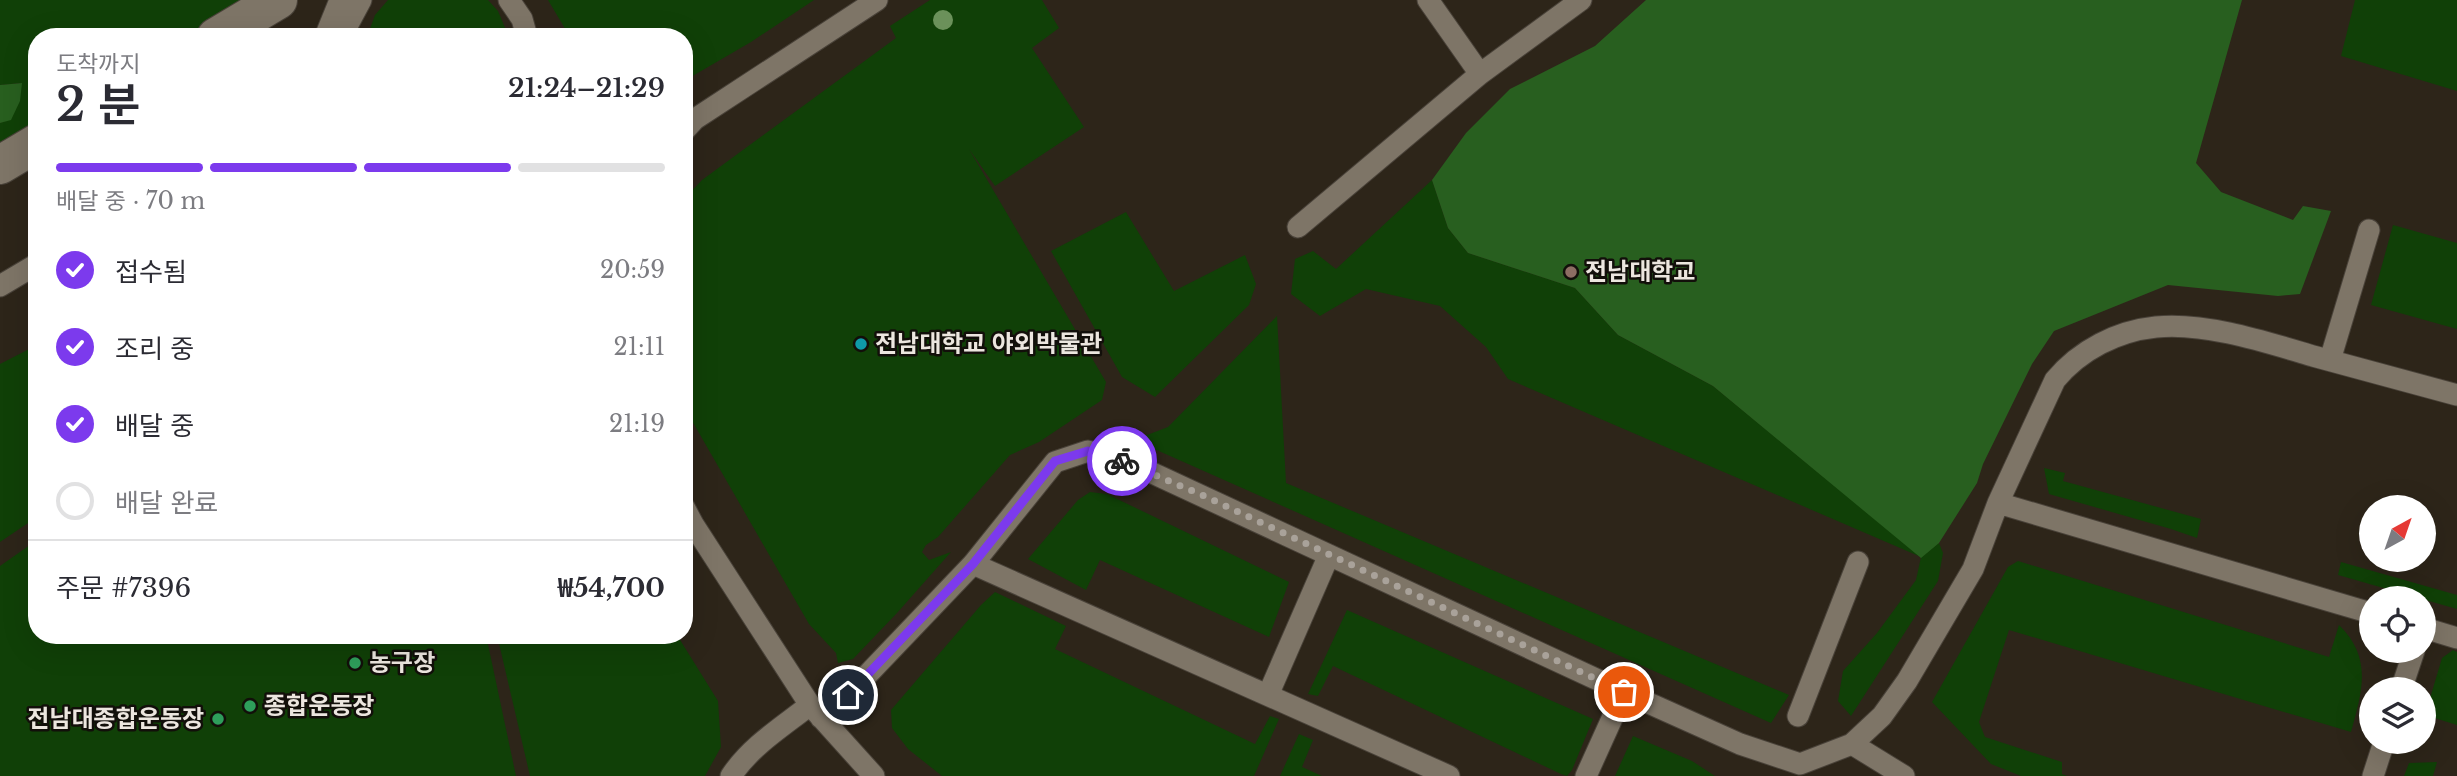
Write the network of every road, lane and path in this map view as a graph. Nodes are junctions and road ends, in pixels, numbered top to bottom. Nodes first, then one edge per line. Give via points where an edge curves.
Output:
1 (278, 0) edge
2 (342, 0) edge
3 (361, 0) edge
4 (509, 0) edge
5 (877, 0) edge
6 (1428, 0) edge
7 (1581, 0) edge
8 (231, 28) edge
9 (329, 28) edge
10 (345, 28) edge
11 (347, 28) edge
12 (524, 28) edge
13 (1480, 74) junction
14 (693, 119) edge
15 (28, 148) edge
16 (0, 164) edge
17 (1298, 227) dead end
18 (2369, 230) dead end
19 (28, 269) edge
20 (0, 286) edge
21 (2330, 360) junction
22 (2457, 396) edge
23 (1998, 503) junction
24 (693, 522) edge
25 (1329, 555) junction
26 (1858, 562) dead end
27 (973, 564) junction
28 (2359, 609) edge
29 (2436, 632) edge
30 (2457, 638) edge
31 (1624, 692) junction
32 (1268, 695) junction
33 (816, 711) junction
34 (1798, 716) dead end
35 (1852, 744) junction
36 (2380, 754) edge
37 (1795, 770) edge
38 (731, 776) edge
39 (874, 776) edge
40 (1449, 776) edge
41 (1586, 776) edge
42 (1904, 776) edge
43 (2373, 776) edge

1 - 8 street
2 - 9 lane
2 - 10 lane
3 - 11 lane
4 - 12 lane
5 - 14 lane
6 - 13 lane
7 - 13 lane
13 - 17 lane
15 - 16 street
18 - 21 lane
19 - 20 lane
21 - 22 lane
21 - 23 lane via 2198,329 2157,327 2115,336 2069,363 2055,380
23 - 28 lane
23 - 35 lane via 1973,569 1950,612 1882,716
24 - 33 lane
25 - 27 lane via 1133,464 1088,451 1055,461
25 - 31 lane
25 - 32 lane
26 - 34 lane
27 - 32 lane
27 - 33 lane via 848,695
29 - 30 lane
31 - 37 lane
31 - 41 lane
32 - 40 lane
33 - 38 lane via 759,744
33 - 39 lane
35 - 37 lane
35 - 42 lane
36 - 43 lane

